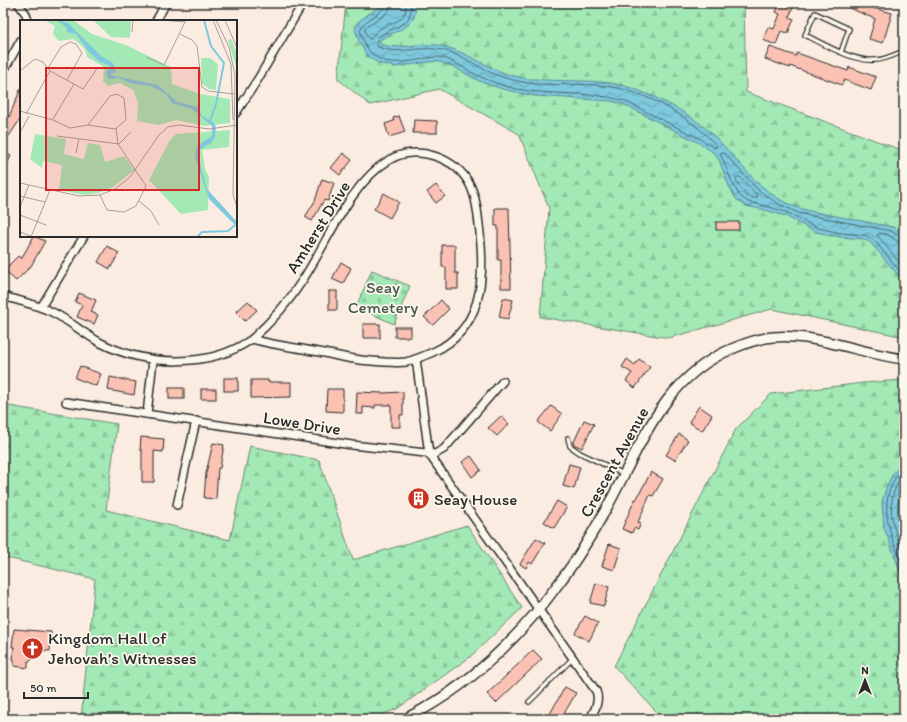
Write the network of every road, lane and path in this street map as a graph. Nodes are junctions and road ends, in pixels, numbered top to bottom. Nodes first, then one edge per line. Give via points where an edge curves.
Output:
1 (18, 3) edge
2 (166, 3) edge
3 (303, 3) edge
4 (29, 20) edge
5 (157, 20) edge
6 (20, 42) edge
7 (904, 51) edge
8 (841, 52) junction
9 (3, 72) edge
10 (237, 111) edge
11 (83, 237) edge
12 (3, 296) edge
13 (41, 308) junction
14 (252, 339) junction
15 (416, 359) junction
16 (154, 360) junction
17 (904, 360) edge
18 (503, 381) dead end
19 (66, 402) dead end
20 (147, 414) junction
21 (196, 421) junction
22 (568, 438) dead end
23 (429, 454) junction
24 (624, 474) junction
25 (177, 505) dead end
26 (539, 609) junction
27 (573, 658) junction
28 (529, 702) dead end
29 (3, 718) edge
30 (6, 719) edge
31 (405, 719) edge
32 (590, 719) edge

1 - 4 street
2 - 5 street
3 - 10 street
6 - 9 street
7 - 8 lane via 873,61
8 - 8 lane via 805,35 815,13 849,29
11 - 13 street
12 - 13 street, Amherst Drive
13 - 16 street, Amherst Drive via 60,316 112,348
14 - 15 street, Amherst Drive via 355,360 399,362
14 - 15 street, Amherst Drive via 294,293 342,212 378,167 389,160 409,154 424,154 448,162 470,184 480,228 482,272 475,308 464,329 446,345
14 - 16 street, Amherst Drive via 235,349 207,357
15 - 23 street
16 - 20 street
17 - 24 street, Crescent Avenue via 846,346 792,337 763,338 733,348 696,371 665,403 645,433
18 - 23 street via 444,449
19 - 20 street, Lowe Drive
20 - 21 street, Lowe Drive
21 - 23 street, Lowe Drive
21 - 25 street
22 - 24 lane via 570,446 580,453
23 - 26 street
24 - 26 street, Crescent Avenue via 585,545
26 - 27 street
26 - 31 street, Crescent Avenue via 482,667 436,701
27 - 28 lane
27 - 32 street via 597,694 597,703
29 - 30 street

